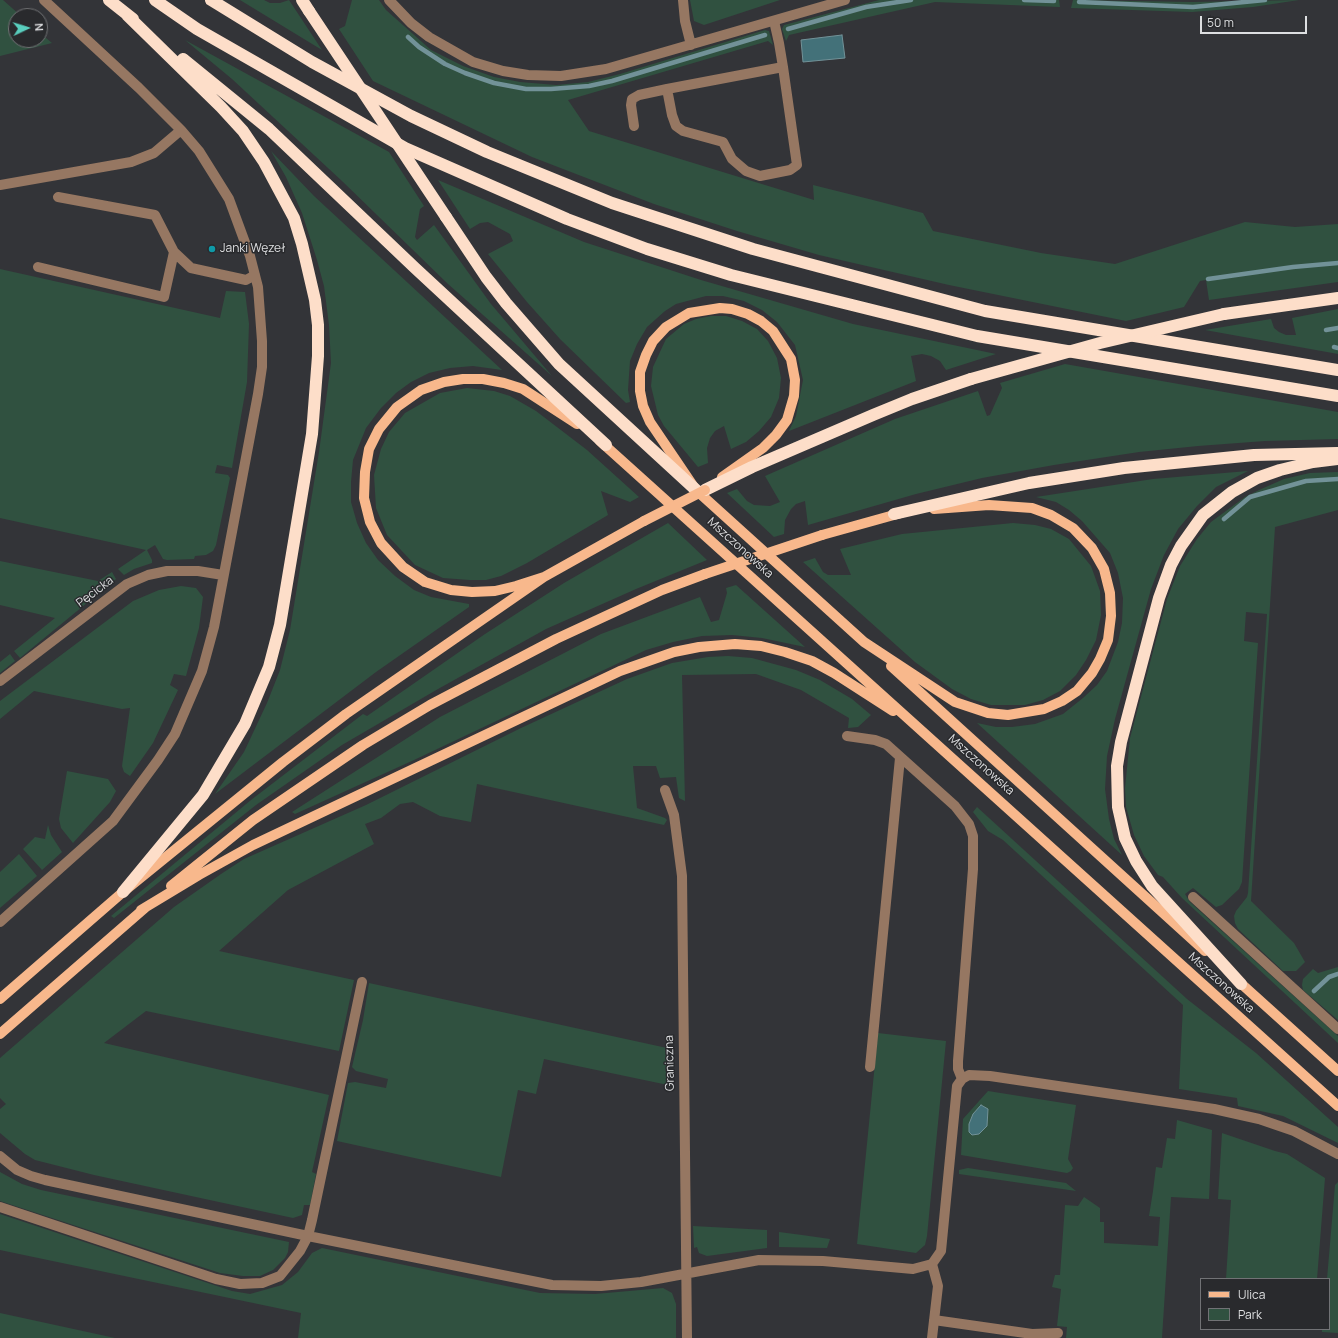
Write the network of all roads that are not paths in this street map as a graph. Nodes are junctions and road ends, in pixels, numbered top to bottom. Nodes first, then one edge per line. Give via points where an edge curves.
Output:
1 (44, 0) edge
2 (109, 0) edge
3 (155, 0) edge
4 (211, 0) edge
5 (302, 0) edge
6 (389, 0) edge
7 (683, 0) edge
8 (845, 0) edge
9 (127, 15) junction
10 (774, 21) junction
11 (691, 45) junction
12 (783, 67) junction
13 (667, 89) junction
14 (634, 126) dead end
15 (182, 130) junction
16 (0, 185) edge
17 (58, 197) dead end
18 (174, 252) junction
19 (38, 267) dead end
20 (255, 275) junction
21 (1338, 298) edge
22 (1338, 370) edge
23 (1338, 396) edge
24 (606, 444) junction
25 (1338, 453) edge
26 (1338, 459) edge
27 (748, 464) junction
28 (700, 490) junction
29 (894, 514) junction
30 (224, 575) junction
31 (544, 577) junction
32 (864, 642) junction
33 (0, 681) edge
34 (847, 736) dead end
35 (932, 739) junction
36 (900, 758) junction
37 (665, 790) dead end
38 (123, 892) junction
39 (1193, 897) dead end
40 (141, 910) junction
41 (0, 922) edge
42 (362, 982) dead end
43 (1241, 984) junction
44 (0, 999) edge
45 (1338, 1029) edge
46 (0, 1034) edge
47 (870, 1067) dead end
48 (1338, 1071) edge
49 (962, 1079) junction
50 (1338, 1106) edge
51 (1338, 1154) edge
52 (0, 1156) edge
53 (0, 1207) edge
54 (308, 1236) junction
55 (932, 1264) junction
56 (685, 1273) junction
57 (934, 1320) junction
58 (1058, 1333) dead end
59 (687, 1338) edge
60 (932, 1338) edge

1 - 15 street
2 - 9 highway
3 - 23 highway via 203,33 405,148 567,219 647,249 731,275 977,336
4 - 22 highway via 312,62 411,116 534,172 620,206 753,249 985,310
5 - 28 highway, bridge via 486,277 559,364
6 - 11 street via 411,23 459,55 503,71 528,75 579,75
7 - 11 street
8 - 10 street
9 - 24 highway via 270,129 415,268
9 - 38 highway via 221,107 243,131 264,162 294,218 302,244 315,300 318,356 312,434 280,625 269,667 245,724 203,795
10 - 11 street
10 - 12 street
12 - 13 street
12 - 13 street via 797,165 778,174 760,176 746,171 732,159 723,142 683,131 676,126
13 - 14 street via 632,99
15 - 16 street via 154,153 131,162
15 - 20 street via 199,151 229,199
17 - 18 street via 155,215
18 - 19 street via 164,297
18 - 20 street via 191,268 246,280
20 - 30 street via 260,313 262,367
21 - 27 highway, bridge via 1224,314 1100,343 971,379 912,399
24 - 31 main road, Mszczonowska via 523,389 483,379 463,378 421,390 397,407 379,429 369,449 364,498 370,522 381,543 403,567 426,582 451,590 472,592 509,588
24 - 35 main road, Mszczonowska
25 - 29 highway via 1254,455 1124,468 1029,483
26 - 43 highway via 1313,462 1257,478 1232,492 1203,515 1181,546 1166,578 1121,742 1117,766 1118,806 1126,838 1136,861 1152,886
27 - 28 highway
27 - 28 main road via 787,420 794,396 795,380 791,359 773,330 748,314 720,308 690,313 666,328 653,341 640,372 640,391 650,422
28 - 31 main road, bridge
28 - 32 main road
29 - 32 main road via 1014,505 1032,508 1073,528 1092,548 1104,569 1110,593 1108,640 1095,669 1077,691 1044,709 1008,715 988,713 955,702
29 - 40 main road, bridge via 705,574 634,603 556,639 430,705 363,745 253,820
30 - 33 street, Pęcicka via 198,571 148,574 127,584
30 - 41 street via 202,671 175,734 113,821
31 - 38 main road via 339,719
32 - 43 main road, Mszczonowska
34 - 36 street via 886,744
35 - 40 main road via 834,672 812,661 761,646 736,644 718,644 674,652 620,671 253,845
35 - 50 main road, Mszczonowska
36 - 47 street
36 - 49 street via 955,806 967,820 973,836 973,869 958,1061
37 - 56 street, Graniczna via 674,815 682,876
38 - 44 main road
39 - 45 street
40 - 46 main road
42 - 54 street
43 - 48 main road, Mszczonowska
49 - 51 street via 976,1075 990,1076 1214,1109 1294,1131
49 - 55 street via 957,1086 954,1102 940,1251
52 - 54 street via 17,1170 31,1176
53 - 54 street via 216,1279 240,1284 262,1283 280,1276 300,1251
54 - 56 street via 552,1285 601,1286
55 - 56 street via 914,1269 823,1261 759,1260
55 - 57 street via 938,1286
56 - 59 street, Graniczna
57 - 58 street via 1032,1334
57 - 60 street

